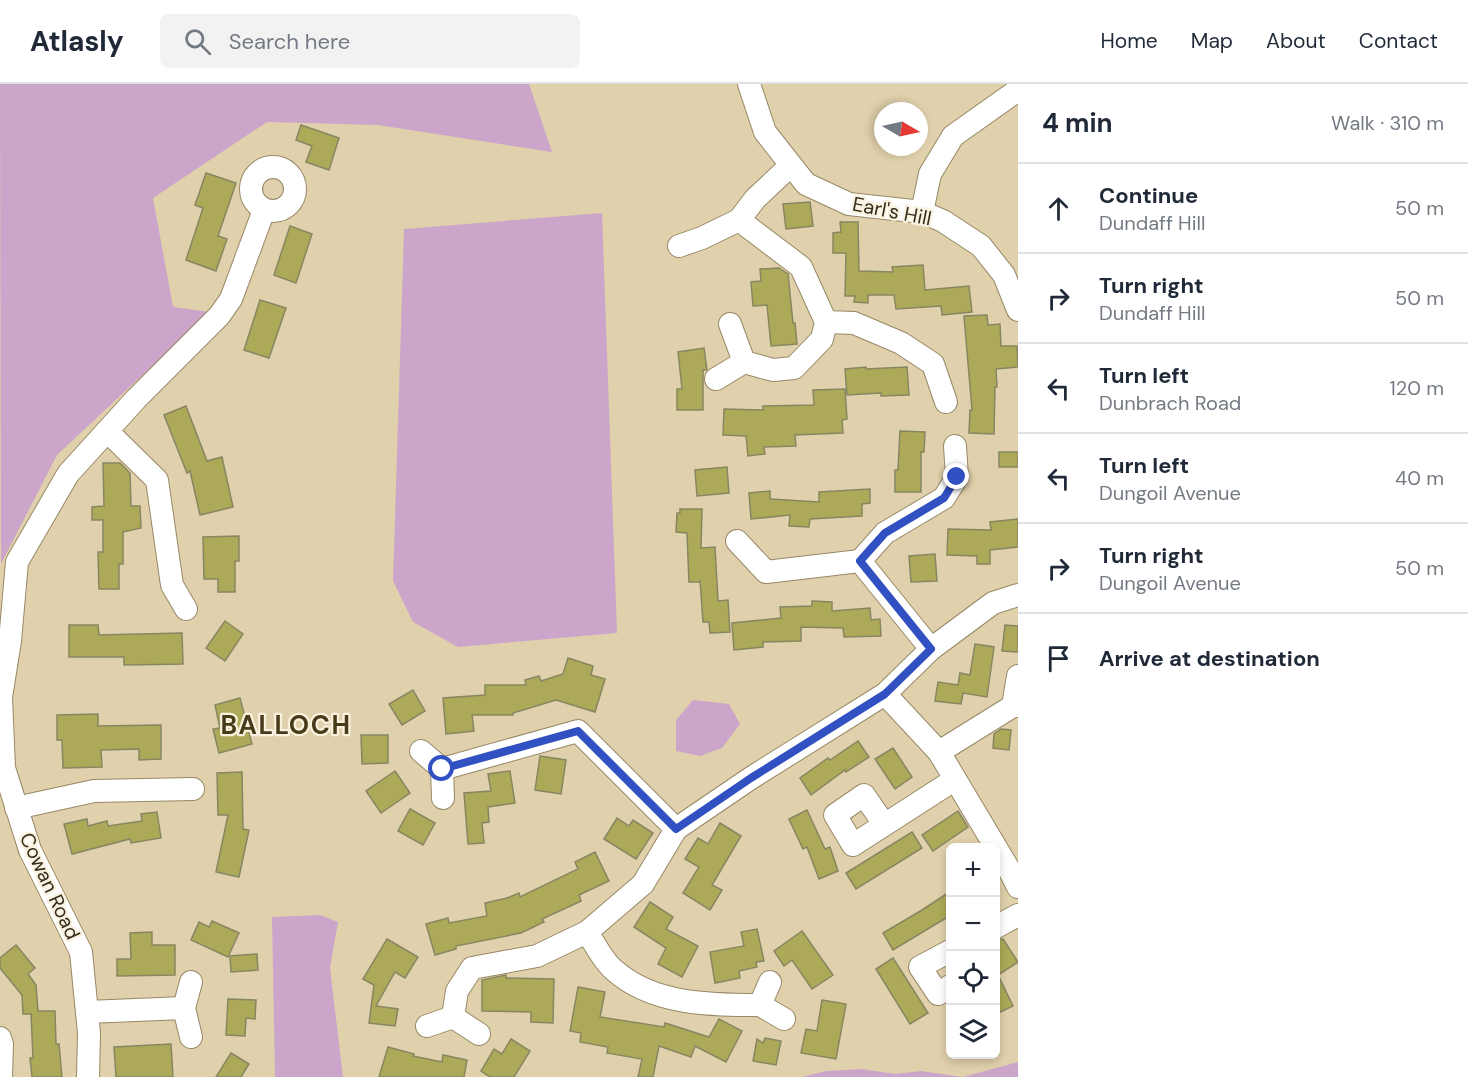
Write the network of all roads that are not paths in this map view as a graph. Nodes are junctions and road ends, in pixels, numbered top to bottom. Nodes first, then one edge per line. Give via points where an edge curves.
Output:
1 (749, 84) edge
2 (1018, 90) edge
3 (790, 166) junction
4 (264, 210) dead end
5 (922, 212) junction
6 (739, 220) junction
7 (679, 246) dead end
8 (1018, 310) edge
9 (826, 322) junction
10 (730, 324) dead end
11 (744, 362) junction
12 (716, 379) dead end
13 (946, 402) dead end
14 (107, 431) junction
15 (955, 446) dead end
16 (737, 541) dead end
17 (860, 561) junction
18 (1018, 595) edge
19 (186, 609) dead end
20 (931, 649) junction
21 (1018, 676) edge
22 (885, 694) junction
23 (0, 697) edge
24 (1015, 706) edge
25 (421, 751) dead end
26 (939, 752) junction
27 (442, 769) junction
28 (954, 780) junction
29 (193, 789) dead end
30 (443, 798) dead end
31 (16, 808) junction
32 (884, 824) dead end
33 (676, 829) junction
34 (1016, 875) edge
35 (1018, 915) edge
36 (1000, 925) edge
37 (587, 932) junction
38 (946, 955) edge
39 (191, 982) dead end
40 (770, 982) dead end
41 (946, 989) edge
42 (760, 1005) junction
43 (184, 1008) junction
44 (87, 1012) junction
45 (453, 1017) junction
46 (784, 1019) dead end
47 (427, 1026) dead end
48 (479, 1034) dead end
49 (191, 1037) dead end
50 (0, 1038) edge
51 (1, 1077) edge
52 (88, 1077) edge

1 - 3 street, Earl's Hill via 765,132
2 - 5 street via 953,136 930,174
3 - 5 street, Earl's Hill via 806,184 849,204
3 - 6 street
4 - 14 street, Cowan Road via 231,299 219,316
5 - 8 street, Earl's Hill via 981,246 1004,275
6 - 7 street
6 - 9 street via 801,267
9 - 11 street via 822,339 794,368 772,370
9 - 13 street via 854,323 901,343 933,364
10 - 11 street
11 - 12 street
14 - 19 street via 157,480 172,585
14 - 23 street, Cowan Road via 68,474 17,562
15 - 17 street via 957,477 944,498 885,533
16 - 17 street via 765,572
17 - 20 street
18 - 20 street via 993,603
20 - 22 street
21 - 24 street
22 - 26 street
22 - 33 street
23 - 31 street, Cowan Road via 4,768
24 - 26 street
25 - 27 street
26 - 28 street
27 - 30 street
27 - 33 street via 578,731
28 - 32 street
28 - 34 street
29 - 31 street via 94,791
31 - 44 street, Cowan Road via 30,850 81,952
33 - 37 street via 643,884
35 - 36 street
37 - 42 street via 612,969 647,991 679,1000
37 - 45 street via 537,956 472,968 457,991
38 - 41 street via 920,967 938,994
39 - 43 street
40 - 42 street
42 - 46 street
43 - 44 street
43 - 49 street
44 - 52 street, Cowan Road
45 - 47 street
45 - 48 street
50 - 51 street

